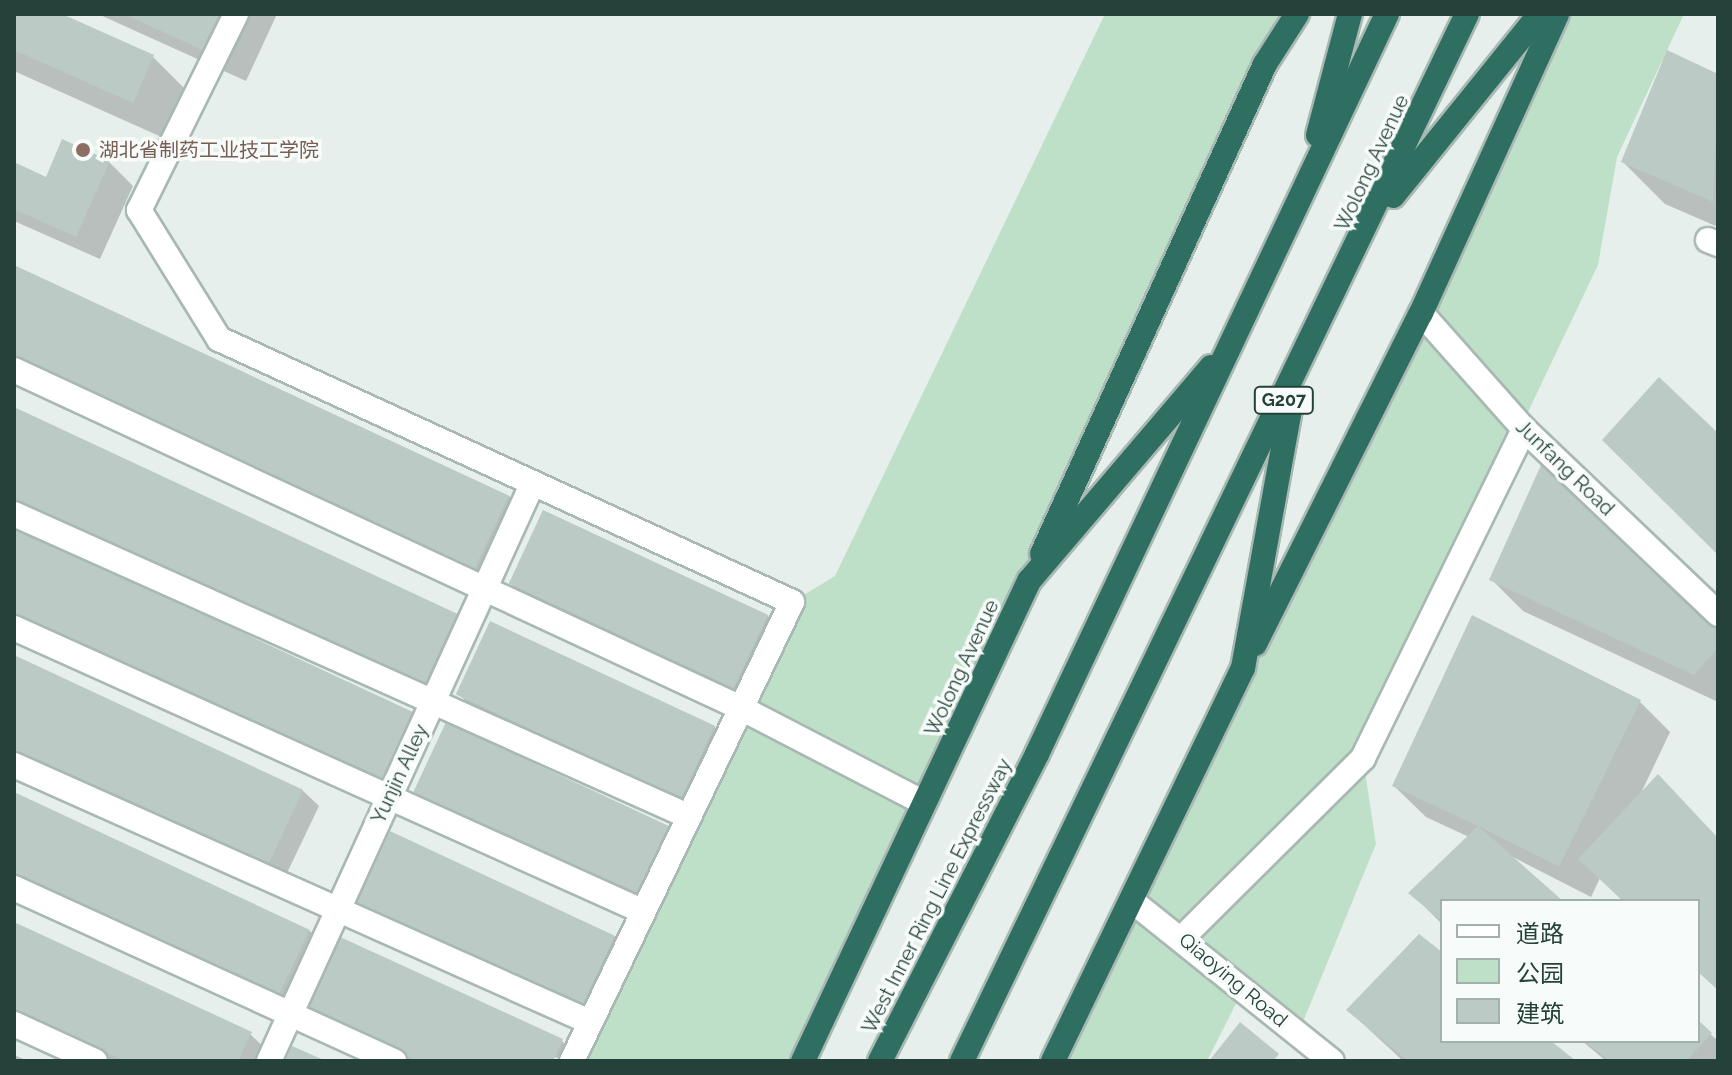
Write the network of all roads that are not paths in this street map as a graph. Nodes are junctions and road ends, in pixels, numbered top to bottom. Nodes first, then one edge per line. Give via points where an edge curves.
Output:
1 (236, 14) edge
2 (1297, 14) edge
3 (1350, 14) edge
4 (1387, 14) edge
5 (1467, 14) edge
6 (1540, 14) edge
7 (1557, 14) edge
8 (1302, 196) junction
9 (1369, 226) junction
10 (1421, 313) junction
11 (1233, 341) junction
12 (14, 370) edge
13 (1297, 375) junction
14 (1524, 429) junction
15 (531, 487) junction
16 (14, 514) edge
17 (1029, 581) junction
18 (484, 590) junction
19 (1718, 614) edge
20 (14, 628) edge
21 (1243, 668) junction
22 (432, 703) junction
23 (741, 708) junction
24 (1037, 754) joint
25 (14, 765) edge
26 (388, 799) junction
27 (924, 803) junction
28 (688, 816) junction
29 (14, 888) edge
30 (1132, 901) junction
31 (642, 911) junction
32 (336, 913) junction
33 (1183, 937) junction
34 (291, 1013) junction
35 (590, 1022) junction
36 (14, 1024) edge
37 (95, 1061) edge
38 (269, 1061) edge
39 (394, 1061) edge
40 (572, 1061) edge
41 (803, 1061) edge
42 (880, 1061) edge
43 (962, 1061) edge
44 (1053, 1061) edge
45 (1332, 1061) edge

1 - 15 street via 139,210 219,339
2 - 17 highway via 1265,64
3 - 8 highway
4 - 8 highway, Wolong Avenue
5 - 9 highway, Wolong Avenue / G207
6 - 9 highway
7 - 10 highway
8 - 11 highway, Wolong Avenue
9 - 13 highway, Wolong Avenue / G207
10 - 14 street, Junfang Road
10 - 21 highway
11 - 17 highway, Wolong Avenue
11 - 24 highway, Wolong Avenue
12 - 18 street
13 - 21 highway, Wolong Avenue / G207
13 - 43 highway, Wolong Avenue / G207
14 - 19 street, Junfang Road
14 - 33 street via 1363,758
15 - 18 street, Yunjin Alley
15 - 23 street via 792,602
16 - 22 street
17 - 27 highway, Wolong Avenue
18 - 22 street, Yunjin Alley
18 - 23 street
20 - 26 street
21 - 30 highway, Wolong Avenue / G207
22 - 26 street, Yunjin Alley
22 - 28 street
23 - 27 street
23 - 28 street
24 - 42 highway, West Inner Ring Line Expressway
25 - 32 street
26 - 31 street
26 - 32 street, Yunjin Alley
27 - 41 highway, Wolong Avenue
28 - 31 street
29 - 34 street
30 - 33 street, Qiaoying Road
30 - 44 highway, Wolong Avenue / G207
31 - 35 street
32 - 34 street, Yunjin Alley
32 - 35 street
33 - 45 street, Qiaoying Road
34 - 38 street, Yunjin Alley
34 - 39 street
35 - 40 street
36 - 37 street

